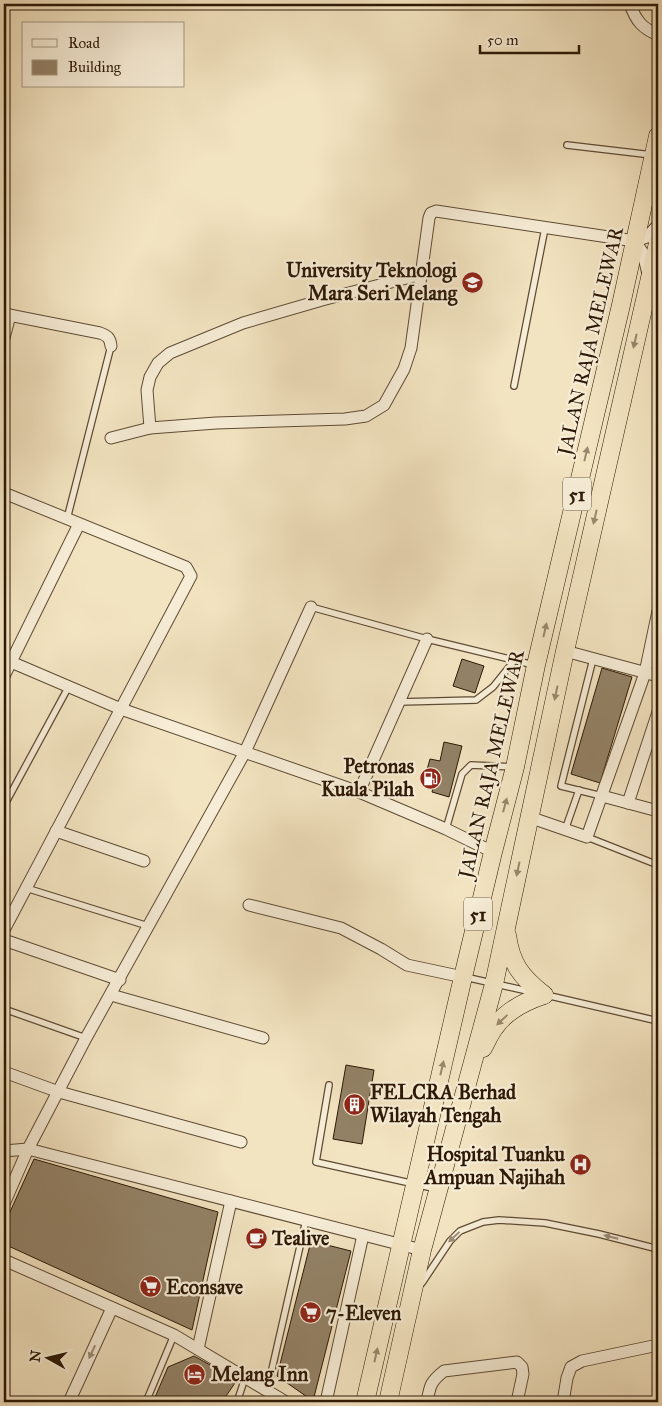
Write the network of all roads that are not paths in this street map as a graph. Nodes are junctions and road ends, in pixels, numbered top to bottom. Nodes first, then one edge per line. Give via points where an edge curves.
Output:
1 (630, 4) edge
2 (658, 35) edge
3 (658, 136) edge
4 (567, 145) dead end
5 (654, 155) junction
6 (658, 225) edge
7 (544, 228) junction
8 (635, 241) junction
9 (658, 243) edge
10 (422, 274) junction
11 (650, 279) junction
12 (621, 305) junction
13 (644, 309) junction
14 (7, 314) edge
15 (4, 338) edge
16 (111, 346) joint
17 (514, 386) dead end
18 (150, 428) junction
19 (111, 438) dead end
20 (4, 493) edge
21 (67, 519) junction
22 (79, 524) junction
23 (311, 606) joint
24 (658, 610) edge
25 (427, 639) junction
26 (565, 651) junction
27 (593, 659) junction
28 (7, 660) edge
29 (514, 661) junction
30 (536, 665) junction
31 (645, 673) junction
32 (4, 676) edge
33 (658, 676) edge
34 (69, 686) junction
35 (399, 702) junction
36 (121, 708) junction
37 (658, 712) edge
38 (245, 752) junction
39 (515, 767) junction
40 (579, 790) junction
41 (359, 792) junction
42 (602, 796) junction
43 (628, 803) junction
44 (4, 806) edge
45 (658, 811) edge
46 (529, 817) junction
47 (446, 829) junction
48 (565, 830) junction
49 (56, 831) junction
50 (587, 837) junction
51 (493, 852) junction
52 (144, 861) dead end
53 (658, 865) edge
54 (26, 888) junction
55 (249, 905) dead end
56 (507, 920) junction
57 (149, 927) junction
58 (4, 930) edge
59 (4, 940) edge
60 (463, 976) junction
61 (120, 980) junction
62 (494, 984) junction
63 (544, 995) junction
64 (111, 996) junction
65 (4, 1009) edge
66 (658, 1021) edge
67 (86, 1038) junction
68 (263, 1038) dead end
69 (4, 1072) edge
70 (469, 1072) junction
71 (329, 1085) dead end
72 (59, 1092) junction
73 (242, 1142) dead end
74 (28, 1148) junction
75 (4, 1151) edge
76 (415, 1184) junction
77 (439, 1189) junction
78 (231, 1201) junction
79 (4, 1204) edge
80 (306, 1220) junction
81 (363, 1235) junction
82 (402, 1245) junction
83 (658, 1249) edge
84 (422, 1250) junction
85 (4, 1260) edge
86 (411, 1300) junction
87 (112, 1308) junction
88 (174, 1335) junction
89 (658, 1345) edge
90 (198, 1349) junction
91 (245, 1378) junction
92 (267, 1391) junction
93 (69, 1402) edge
94 (146, 1402) edge
95 (237, 1402) edge
96 (286, 1402) edge
97 (326, 1402) edge
98 (366, 1402) edge
99 (388, 1402) edge
100 (427, 1402) edge
101 (517, 1402) edge
102 (563, 1402) edge

1 - 2 street via 637,21
3 - 5 highway, JALAN RAJA MELEWAR / 51
4 - 5 lane
5 - 8 highway, JALAN RAJA MELEWAR / 51
6 - 8 street via 647,237
7 - 8 street
7 - 10 street via 436,211 430,213
7 - 17 lane
8 - 11 street via 643,253
8 - 12 highway, JALAN RAJA MELEWAR / 51
9 - 11 highway, 51
10 - 18 street via 243,323 170,353 158,363 150,377 147,390
10 - 18 street via 411,348 404,369 384,405 366,416
11 - 13 highway, 51
12 - 13 highway via 633,295
30 -> 12 highway, JALAN RAJA MELEWAR / 51
13 -> 26 highway, 51
14 - 15 street
14 - 16 street via 100,333 108,336
16 - 21 lane
18 - 19 street
20 - 21 street
21 - 22 street
22 - 28 street
22 - 36 street via 186,567 191,576
23 - 25 lane
23 - 38 street
24 - 31 street
25 - 29 lane
25 - 35 street
26 - 27 street
26 -> 46 highway, 51
27 - 31 street
27 - 40 lane via 561,786
28 - 32 street
28 - 34 street
29 - 30 lane
29 - 35 lane via 493,687 476,700
30 - 39 highway, JALAN RAJA MELEWAR / 51
31 - 33 street
31 - 42 street
34 - 36 street
34 - 44 lane
35 - 41 street
36 - 38 street
36 - 49 street
37 - 43 street
38 - 41 street
38 - 57 street
39 - 47 lane via 471,765 462,774
51 -> 39 highway, JALAN RAJA MELEWAR / 51
40 - 42 lane
40 - 48 lane
41 - 47 street
42 - 43 street
42 - 50 street
43 - 45 street
46 - 48 street
46 -> 56 highway, 51
47 - 51 street
48 - 50 street
49 - 52 street
49 - 54 street
50 - 53 lane
51 - 60 highway, JALAN RAJA MELEWAR / 51
54 - 57 lane
54 - 58 street
55 - 60 street via 341,928 407,965
56 - 62 highway, 51
56 - 63 highway via 513,961 521,975
57 - 61 street
59 - 61 street
60 - 62 lane
76 -> 60 highway, JALAN RAJA MELEWAR / 51
61 - 64 street
62 - 63 lane
62 - 70 highway, 51
63 - 66 lane
63 -> 70 highway via 513,1010 495,1026
64 - 67 street
64 - 68 street
65 - 67 lane
67 - 72 street
69 - 72 street
70 - 77 highway, 51
71 - 76 lane via 316,1162
72 - 73 street
72 - 74 street
74 - 75 street
74 - 78 street
74 - 79 street
76 - 77 lane
76 - 82 highway, JALAN RAJA MELEWAR / 51
77 - 84 highway, 51
78 - 80 street
78 - 90 street
80 - 81 street
80 - 92 lane
81 - 82 street
81 - 97 street
82 - 84 street
98 -> 82 highway, JALAN RAJA MELEWAR / 51
83 -> 86 lane via 545,1223 482,1222 460,1232 450,1241
84 - 86 highway, 51
85 - 87 street
86 - 99 highway, 51
87 - 88 street
87 -> 93 street
88 - 90 street
88 - 94 lane
89 - 102 street via 582,1361 571,1367
90 - 91 street
91 - 92 street
91 - 95 lane
92 - 96 street
100 - 101 street via 430,1384 444,1371 517,1362 522,1367

